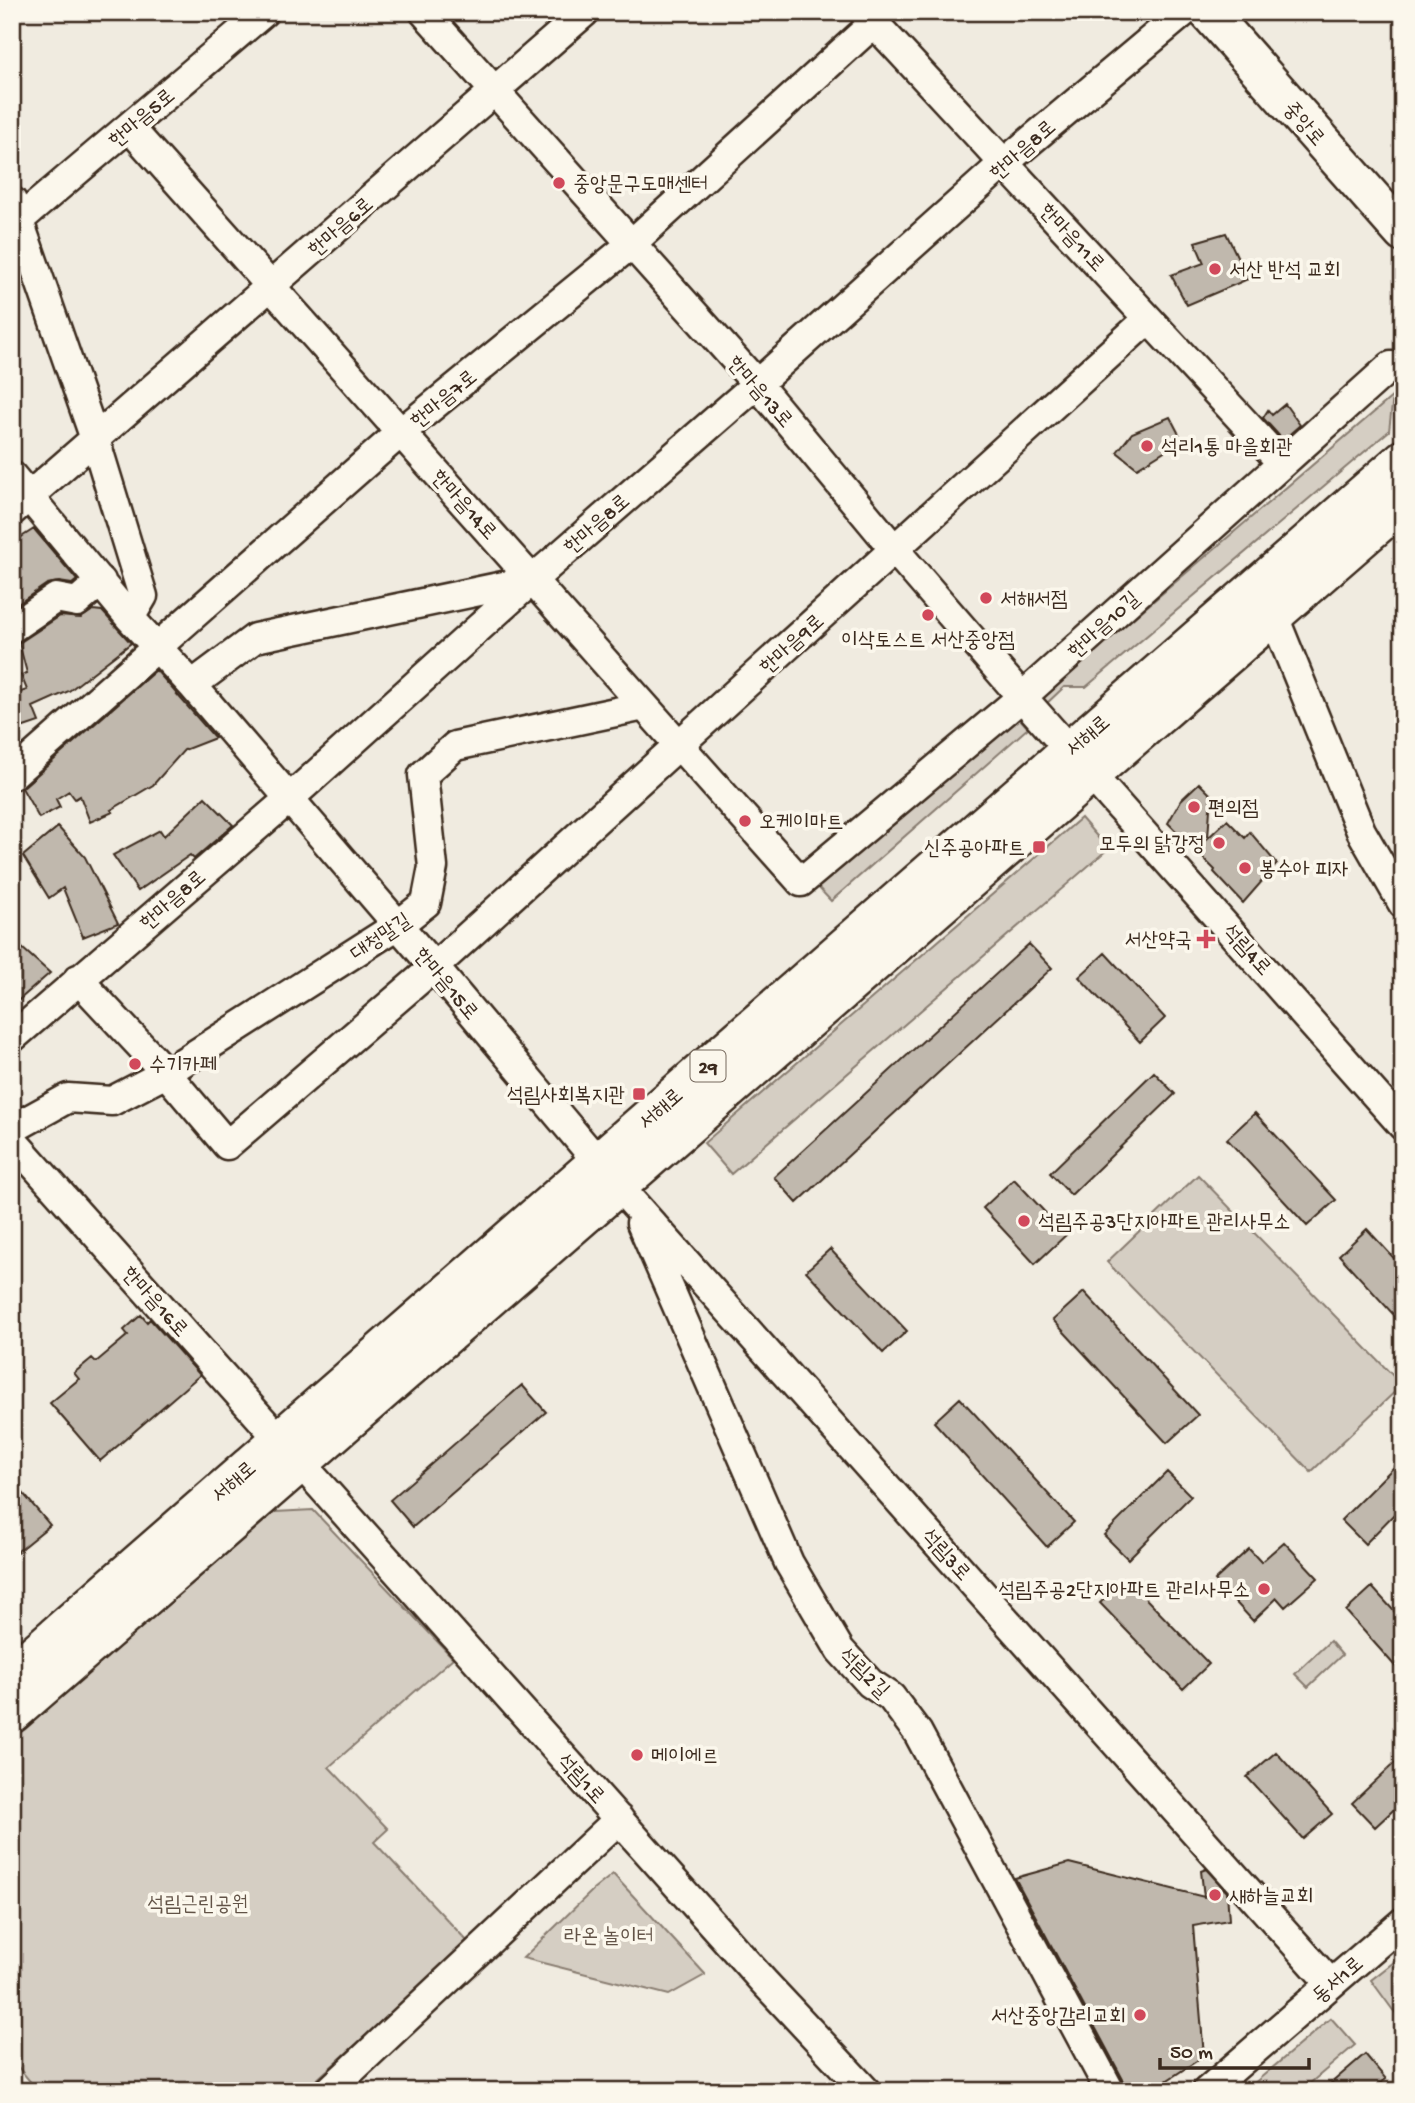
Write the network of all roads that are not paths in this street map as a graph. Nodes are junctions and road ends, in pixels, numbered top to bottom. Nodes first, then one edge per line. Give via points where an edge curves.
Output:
1 (264, 12) edge
2 (424, 12) edge
3 (586, 12) edge
4 (1184, 12) edge
5 (1208, 12) edge
6 (869, 18) edge
7 (494, 92) junction
8 (129, 127) junction
9 (1004, 163) junction
10 (14, 216) edge
11 (1403, 233) edge
12 (630, 245) junction
13 (271, 286) junction
14 (1148, 319) junction
15 (1403, 367) edge
16 (757, 384) junction
17 (401, 432) junction
18 (95, 439) junction
19 (1403, 459) edge
20 (1281, 463) junction
21 (18, 494) edge
22 (1403, 503) edge
23 (894, 549) junction
24 (532, 580) junction
25 (101, 581) junction
26 (1276, 614) junction
27 (131, 618) junction
28 (12, 628) edge
29 (158, 649) junction
30 (192, 685) junction
31 (1022, 697) junction
32 (644, 706) junction
33 (679, 745) junction
34 (1081, 762) junction
35 (12, 775) edge
36 (290, 798) junction
37 (801, 882) joint
38 (1403, 904) edge
39 (398, 925) junction
40 (434, 967) junction
41 (78, 979) junction
42 (12, 1038) edge
43 (166, 1073) junction
44 (1403, 1126) edge
45 (12, 1129) edge
46 (12, 1140) edge
47 (616, 1183) junction
48 (290, 1451) junction
49 (12, 1673) edge
50 (12, 1714) edge
51 (618, 1819) junction
52 (1403, 1922) edge
53 (1331, 1984) junction
54 (329, 2091) edge
55 (866, 2091) edge
56 (1110, 2091) edge
57 (1207, 2091) edge

1 - 8 street, 한마음5로
2 - 7 street, 한마음13로
3 - 7 street, 한마음6로
4 - 9 street, 한마음8로
5 - 11 main road, 중앙로
6 - 9 street, 한마음11로
6 - 12 street, 한마음7로
7 - 12 street, 한마음13로
7 - 13 street, 한마음6로
8 - 10 street, 한마음5로
8 - 13 street, 한마음14로
9 - 14 street, 한마음11로
9 - 16 street, 한마음8로
10 - 18 street
12 - 16 street, 한마음13로
12 - 17 street, 한마음7로
13 - 17 street, 한마음14로
13 - 18 street, 한마음6로
14 - 20 street, 한마음11로
14 - 23 street, 한마음9로
15 - 20 street, 한마음10길 via 1391,366
16 - 23 street, 한마음13로
16 - 24 street, 한마음8로
17 - 24 street, 한마음14로
17 - 29 street, 한마음7로
18 - 21 street, 한마음6로
18 - 27 street via 143,596
19 - 34 main road, 서해로 / 29
20 - 31 street, 한마음10길
21 - 25 street, 한마음15로
22 - 26 main road, 서해로 / 29
23 - 31 street, 한마음13로
23 - 33 street, 한마음9로
24 - 30 street via 256,638
24 - 32 street, 한마음14로
24 - 36 street, 한마음8로
25 - 27 street, 한마음15로
25 - 28 street via 76,602 56,598
26 - 34 main road, 서해로 / 29
26 - 38 street via 1362,831
27 - 29 street, 한마음15로
29 - 30 street, 한마음15로
29 - 35 street, 한마음7로
30 - 36 street, 한마음15로
31 - 34 street, 한마음13로
31 - 37 street, 한마음10길
32 - 33 street, 한마음14로
32 - 39 street, 대청말길 via 455,746 423,775 433,867 426,903
33 - 37 street, 한마음14로
33 - 40 street, 한마음9로
34 - 44 street, 석림4로
34 - 47 main road, 서해로 / 29
36 - 39 street, 한마음15로
36 - 41 street, 한마음8로
39 - 40 street, 한마음15로
39 - 43 street, 대청말길
40 - 43 street, 한마음9로 via 227,1145
40 - 47 street, 한마음15로
41 - 42 street, 한마음8로
41 - 43 street
43 - 45 street, 대청말길 via 113,1101 68,1098
46 - 48 street, 한마음16로
47 - 48 main road, 서해로 / 29
47 - 53 street, 석림3로
47 - 56 street, 석림2길 via 789,1563 840,1650 870,1683 891,1697 918,1733
48 - 49 main road, 서해로 / 29
48 - 50 main road, 서해로 / 29
48 - 51 street, 석림1로
51 - 54 street
51 - 55 street, 석림1로
52 - 53 street, 동서1로
53 - 57 street, 동서1로

